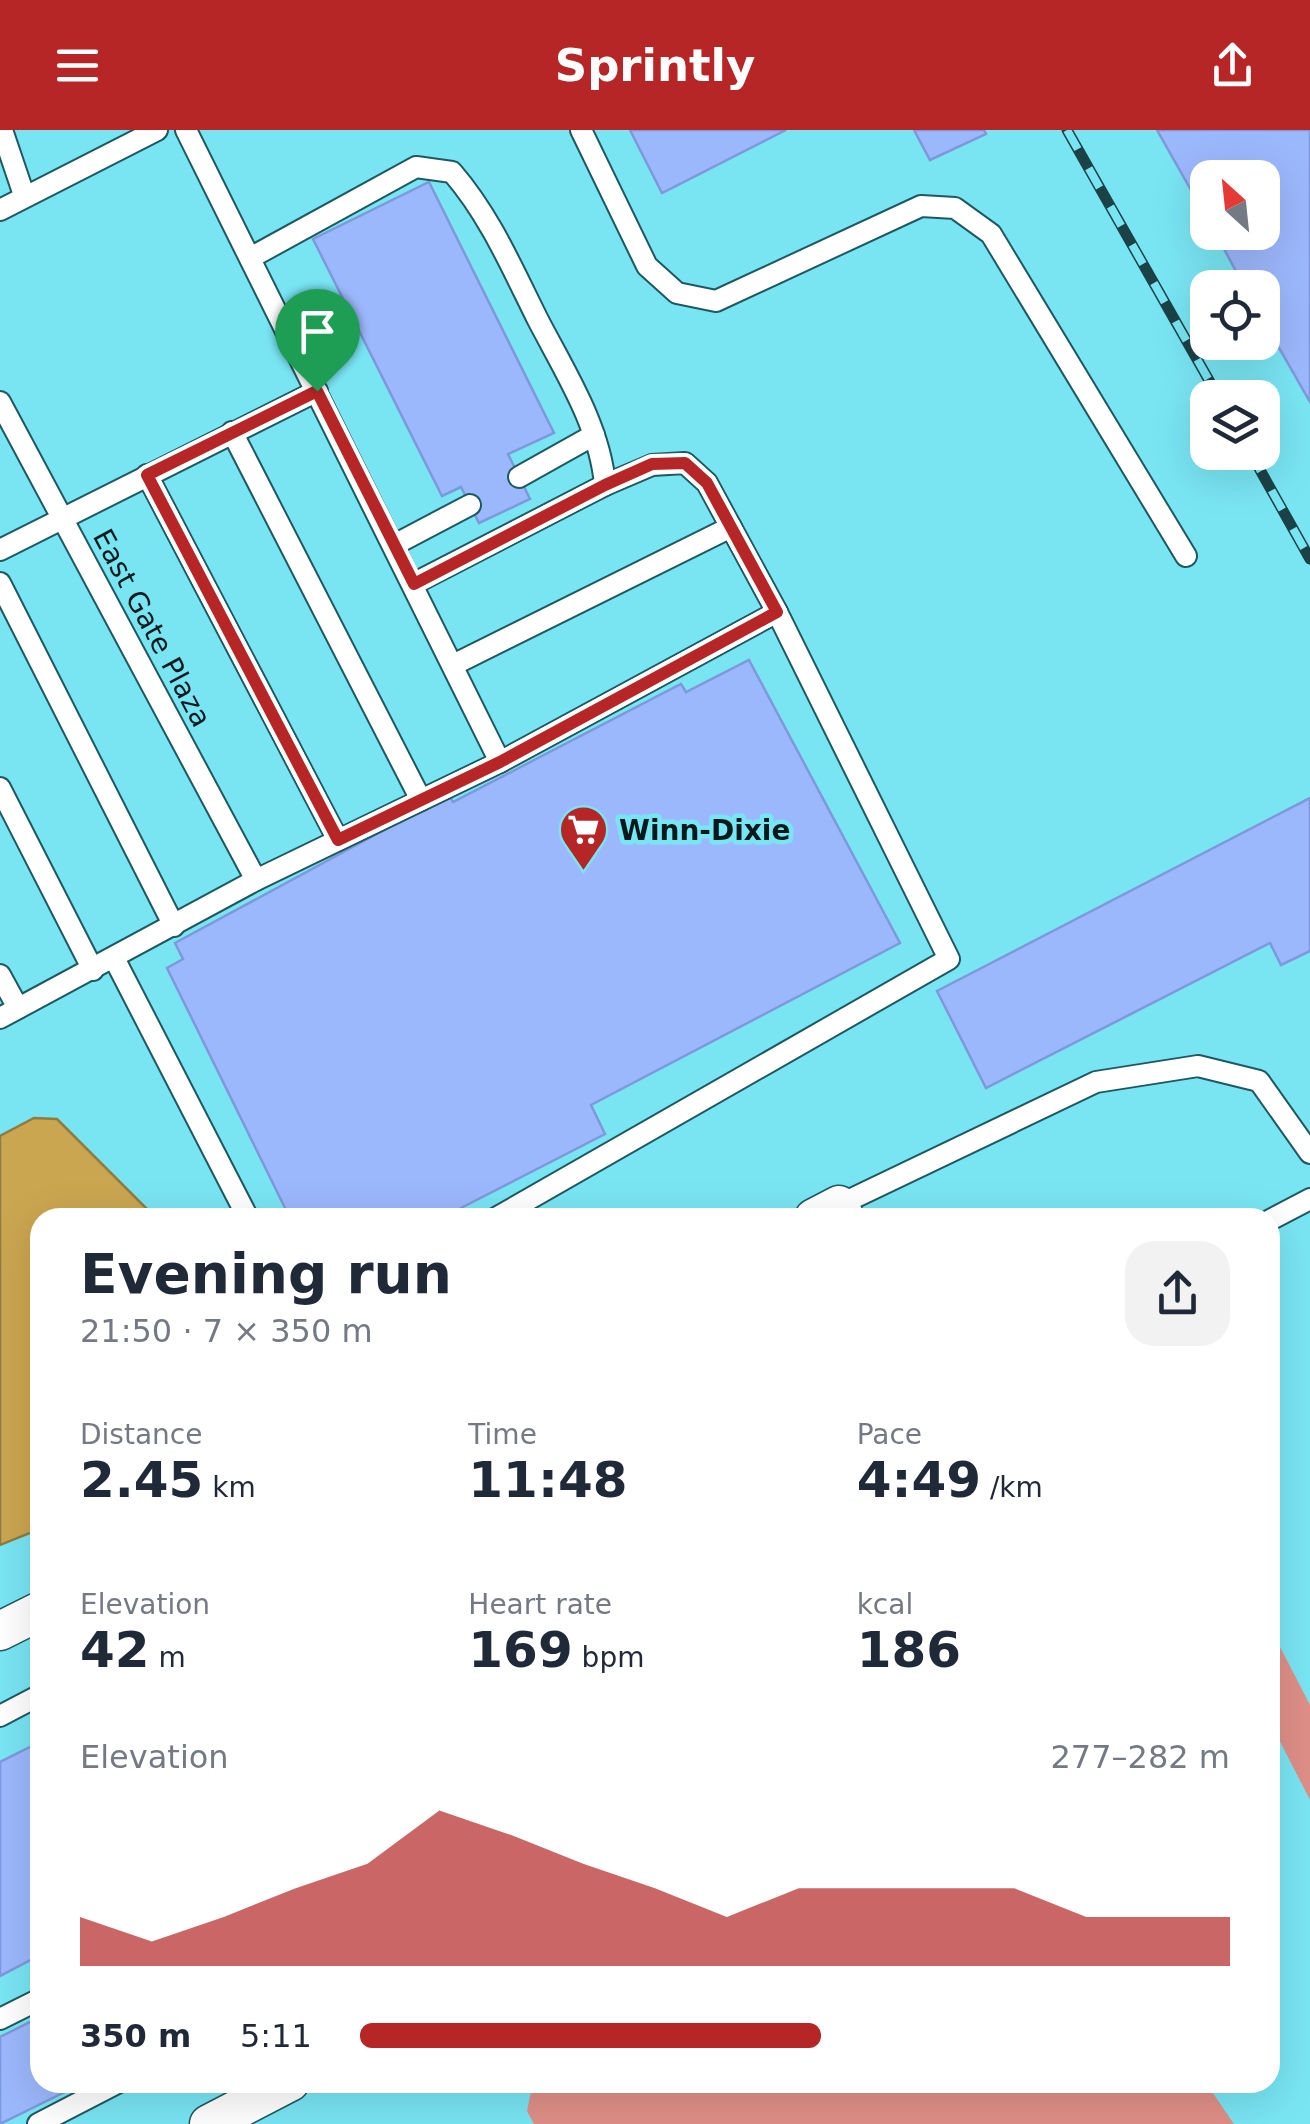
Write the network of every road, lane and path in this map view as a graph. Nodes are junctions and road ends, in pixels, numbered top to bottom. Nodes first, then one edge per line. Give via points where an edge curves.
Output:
1 (2, 130) edge
2 (157, 130) edge
3 (186, 130) edge
4 (581, 130) edge
5 (24, 196) junction
6 (0, 210) edge
7 (250, 258) junction
8 (317, 391) junction
9 (0, 402) edge
10 (232, 432) junction
11 (594, 435) junction
12 (147, 475) junction
13 (519, 478) dead end
14 (605, 485) junction
15 (470, 505) dead end
16 (62, 518) junction
17 (731, 527) junction
18 (394, 545) junction
19 (0, 550) edge
20 (1186, 556) dead end
21 (0, 583) edge
22 (414, 584) junction
23 (777, 612) junction
24 (453, 665) junction
25 (500, 762) junction
26 (0, 788) edge
27 (421, 800) junction
28 (338, 840) junction
29 (256, 880) junction
30 (174, 926) junction
31 (114, 958) junction
32 (93, 970) junction
33 (0, 975) edge
34 (9, 1013) edge
35 (1310, 1153) edge
36 (1310, 1199) edge
37 (243, 1208) edge
38 (513, 1208) edge
39 (842, 1208) edge
40 (1280, 1215) edge
41 (30, 1616) edge
42 (0, 1631) edge
43 (30, 1700) edge
44 (0, 1716) edge
45 (30, 2004) edge
46 (0, 2019) edge
47 (98, 2093) edge
48 (269, 2093) edge
49 (38, 2124) edge
50 (209, 2124) edge

1 - 5 lane
2 - 5 lane
3 - 7 lane
4 - 20 lane via 647,266 678,293 716,302 921,206 955,208 991,234
5 - 6 lane
7 - 8 lane
7 - 11 lane via 416,167 452,172 479,203
8 - 10 lane
8 - 18 lane
9 - 16 lane, East Gate Plaza
10 - 12 lane
10 - 27 lane
11 - 13 lane
11 - 14 lane
12 - 16 lane
12 - 28 lane
14 - 17 lane via 652,464 685,463 707,483
14 - 22 lane
15 - 18 lane
16 - 19 lane
16 - 29 lane, East Gate Plaza
17 - 23 lane
17 - 24 lane
18 - 22 lane
21 - 30 lane
22 - 24 lane
23 - 25 lane
23 - 38 lane via 949,959
24 - 25 lane
25 - 27 lane
26 - 32 lane
27 - 28 lane
28 - 29 lane
29 - 30 lane
30 - 31 lane
31 - 32 lane
31 - 37 lane
32 - 34 lane
33 - 34 lane
35 - 39 lane via 1260,1081 1198,1066 1096,1082
36 - 40 lane
41 - 42 street
43 - 44 lane
45 - 46 lane
47 - 49 lane
48 - 50 street

